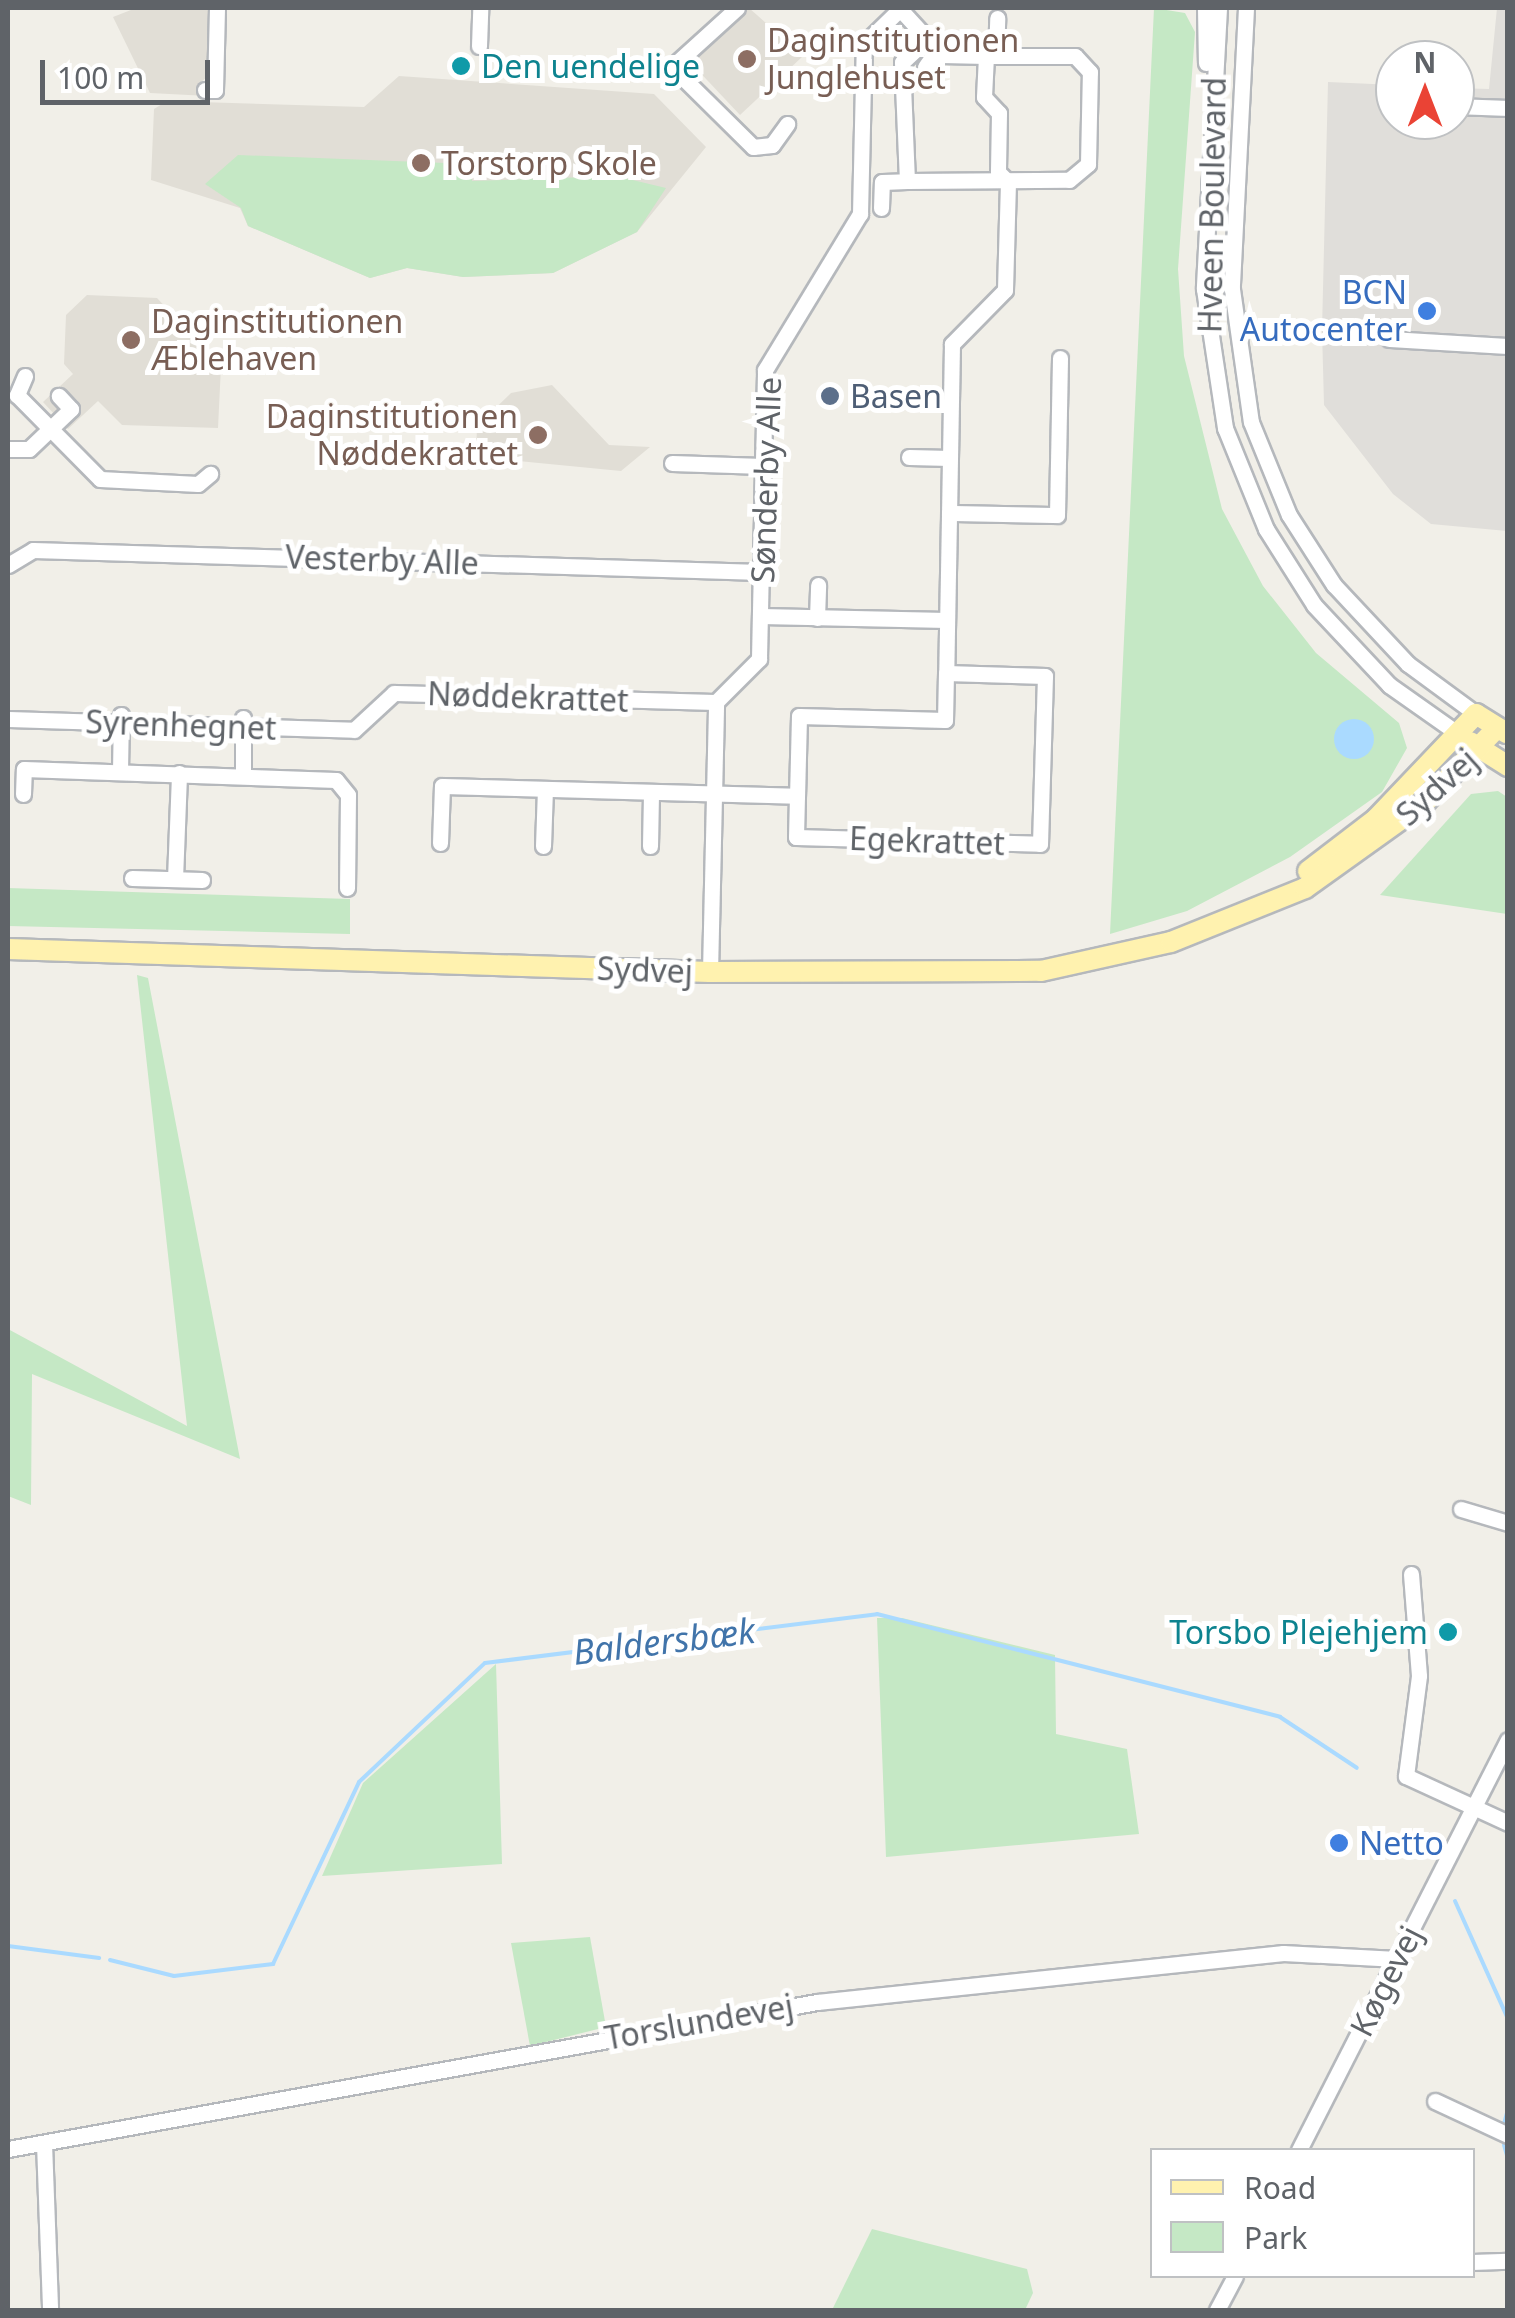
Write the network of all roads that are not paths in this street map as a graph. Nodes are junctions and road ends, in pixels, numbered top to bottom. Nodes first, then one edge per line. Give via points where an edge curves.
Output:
1 (217, 8) edge
2 (480, 8) edge
3 (737, 8) edge
4 (900, 8) edge
5 (1205, 8) edge
6 (1219, 8) edge
7 (1246, 8) edge
8 (997, 18) dead end
9 (932, 44) junction
10 (479, 46) dead end
11 (991, 55) junction
12 (925, 66) dead end
13 (205, 90) dead end
14 (1475, 107) edge
15 (1508, 108) edge
16 (787, 124) dead end
17 (1209, 162) junction
18 (1004, 178) junction
19 (907, 181) junction
20 (881, 208) dead end
21 (1388, 339) dead end
22 (1508, 346) edge
23 (1060, 358) dead end
24 (25, 376) dead end
25 (59, 396) dead end
26 (48, 431) junction
27 (685, 445) dead end
28 (8, 449) edge
29 (909, 457) dead end
30 (950, 458) junction
31 (763, 466) junction
32 (210, 474) dead end
33 (949, 513) junction
34 (8, 564) edge
35 (762, 572) junction
36 (818, 585) dead end
37 (761, 616) junction
38 (818, 618) junction
39 (947, 620) junction
40 (946, 673) junction
41 (716, 702) junction
42 (1476, 714) junction
43 (121, 718) junction
44 (8, 720) edge
45 (243, 722) junction
46 (354, 730) joint
47 (1502, 731) edge
48 (1460, 735) junction
49 (1480, 749) junction
50 (1508, 766) edge
51 (120, 771) junction
52 (180, 773) junction
53 (242, 774) junction
54 (544, 789) junction
55 (651, 792) junction
56 (22, 794) dead end
57 (716, 794) junction
58 (797, 796) junction
59 (440, 843) dead end
60 (543, 846) dead end
61 (650, 846) dead end
62 (132, 878) dead end
63 (175, 879) junction
64 (202, 880) dead end
65 (347, 888) dead end
66 (1270, 900) junction
67 (8, 949) edge
68 (710, 972) junction
69 (1462, 1509) dead end
70 (1508, 1523) edge
71 (1411, 1574) dead end
72 (1508, 1740) edge
73 (1472, 1812) junction
74 (1508, 1822) edge
75 (1397, 1959) junction
76 (1435, 2101) dead end
77 (1508, 2135) edge
78 (44, 2143) junction
79 (1300, 2148) edge
80 (8, 2149) edge
81 (1508, 2261) edge
82 (1475, 2262) edge
83 (1234, 2278) edge
84 (50, 2310) edge
85 (1217, 2310) edge

1 - 13 street via 215,90
2 - 10 street
3 - 16 street via 672,67 753,147 772,145
4 - 9 street
4 - 31 street, Sønderby Alle via 864,44 860,214 765,370
5 - 17 street
6 - 17 street, Hveen Boulevard
7 - 42 street, Hveen Boulevard via 1232,288 1252,422 1289,515 1334,586 1408,664
8 - 11 street
9 - 11 street
9 - 12 street
9 - 19 street via 902,62
11 - 18 street via 984,96 1000,113
11 - 18 street via 1075,56 1090,72 1088,164 1070,180
14 - 15 street
17 - 48 street, Hveen Boulevard via 1208,343 1240,474 1288,568 1330,625 1390,685
18 - 19 street
18 - 30 street via 1006,290 952,344
19 - 20 street via 882,182
21 - 22 street
23 - 33 street via 1056,515
24 - 26 street via 14,390
25 - 26 street via 71,409
26 - 28 street via 29,448
26 - 32 street via 100,479 198,484
27 - 31 street via 678,463
29 - 30 street
30 - 33 street
31 - 35 street, Sønderby Alle
33 - 39 street
34 - 35 street, Vesterby Alle via 32,550
35 - 37 street, Sønderby Alle
36 - 38 street
37 - 38 street
37 - 41 street, Sønderby Alle via 756,667
38 - 39 street
39 - 40 street
40 - 58 street, Egekrattet via 945,720 799,716
40 - 58 street, Egekrattet via 1045,676 1040,844 796,838
41 - 46 street, Nøddekrattet via 394,693
41 - 57 street
42 - 47 main road, Hveen Boulevard
42 - 48 main road, Sydvej
43 - 44 street, Syrenhegnet
43 - 45 street, Syrenhegnet
43 - 51 street
45 - 46 street, Syrenhegnet
45 - 53 street
47 - 49 main road, Sydvej
48 - 49 main road, Hveen Boulevard
48 - 66 main road, Sydvej via 1376,819
49 - 50 main road, Hveen Boulevard
49 - 66 main road, Sydvej via 1366,850
51 - 52 street
51 - 56 street via 24,769
52 - 53 street
52 - 63 street
53 - 65 street via 336,780 348,795
54 - 55 street
54 - 59 street via 442,786
54 - 60 street
55 - 57 street
55 - 61 street
57 - 58 street
57 - 68 street
62 - 63 street
63 - 64 street
66 - 68 main road, Sydvej via 1171,942 1041,971
67 - 68 main road, Sydvej
69 - 70 street
71 - 73 street via 1420,1676 1406,1776
72 - 73 street, Køgevej
73 - 74 street
73 - 75 street, Køgevej
75 - 78 street, Torslundevej via 1289,1952 834,2000
75 - 79 street, Køgevej
76 - 77 street
78 - 80 street, Torslundevej
78 - 84 street
81 - 82 street
83 - 85 street

